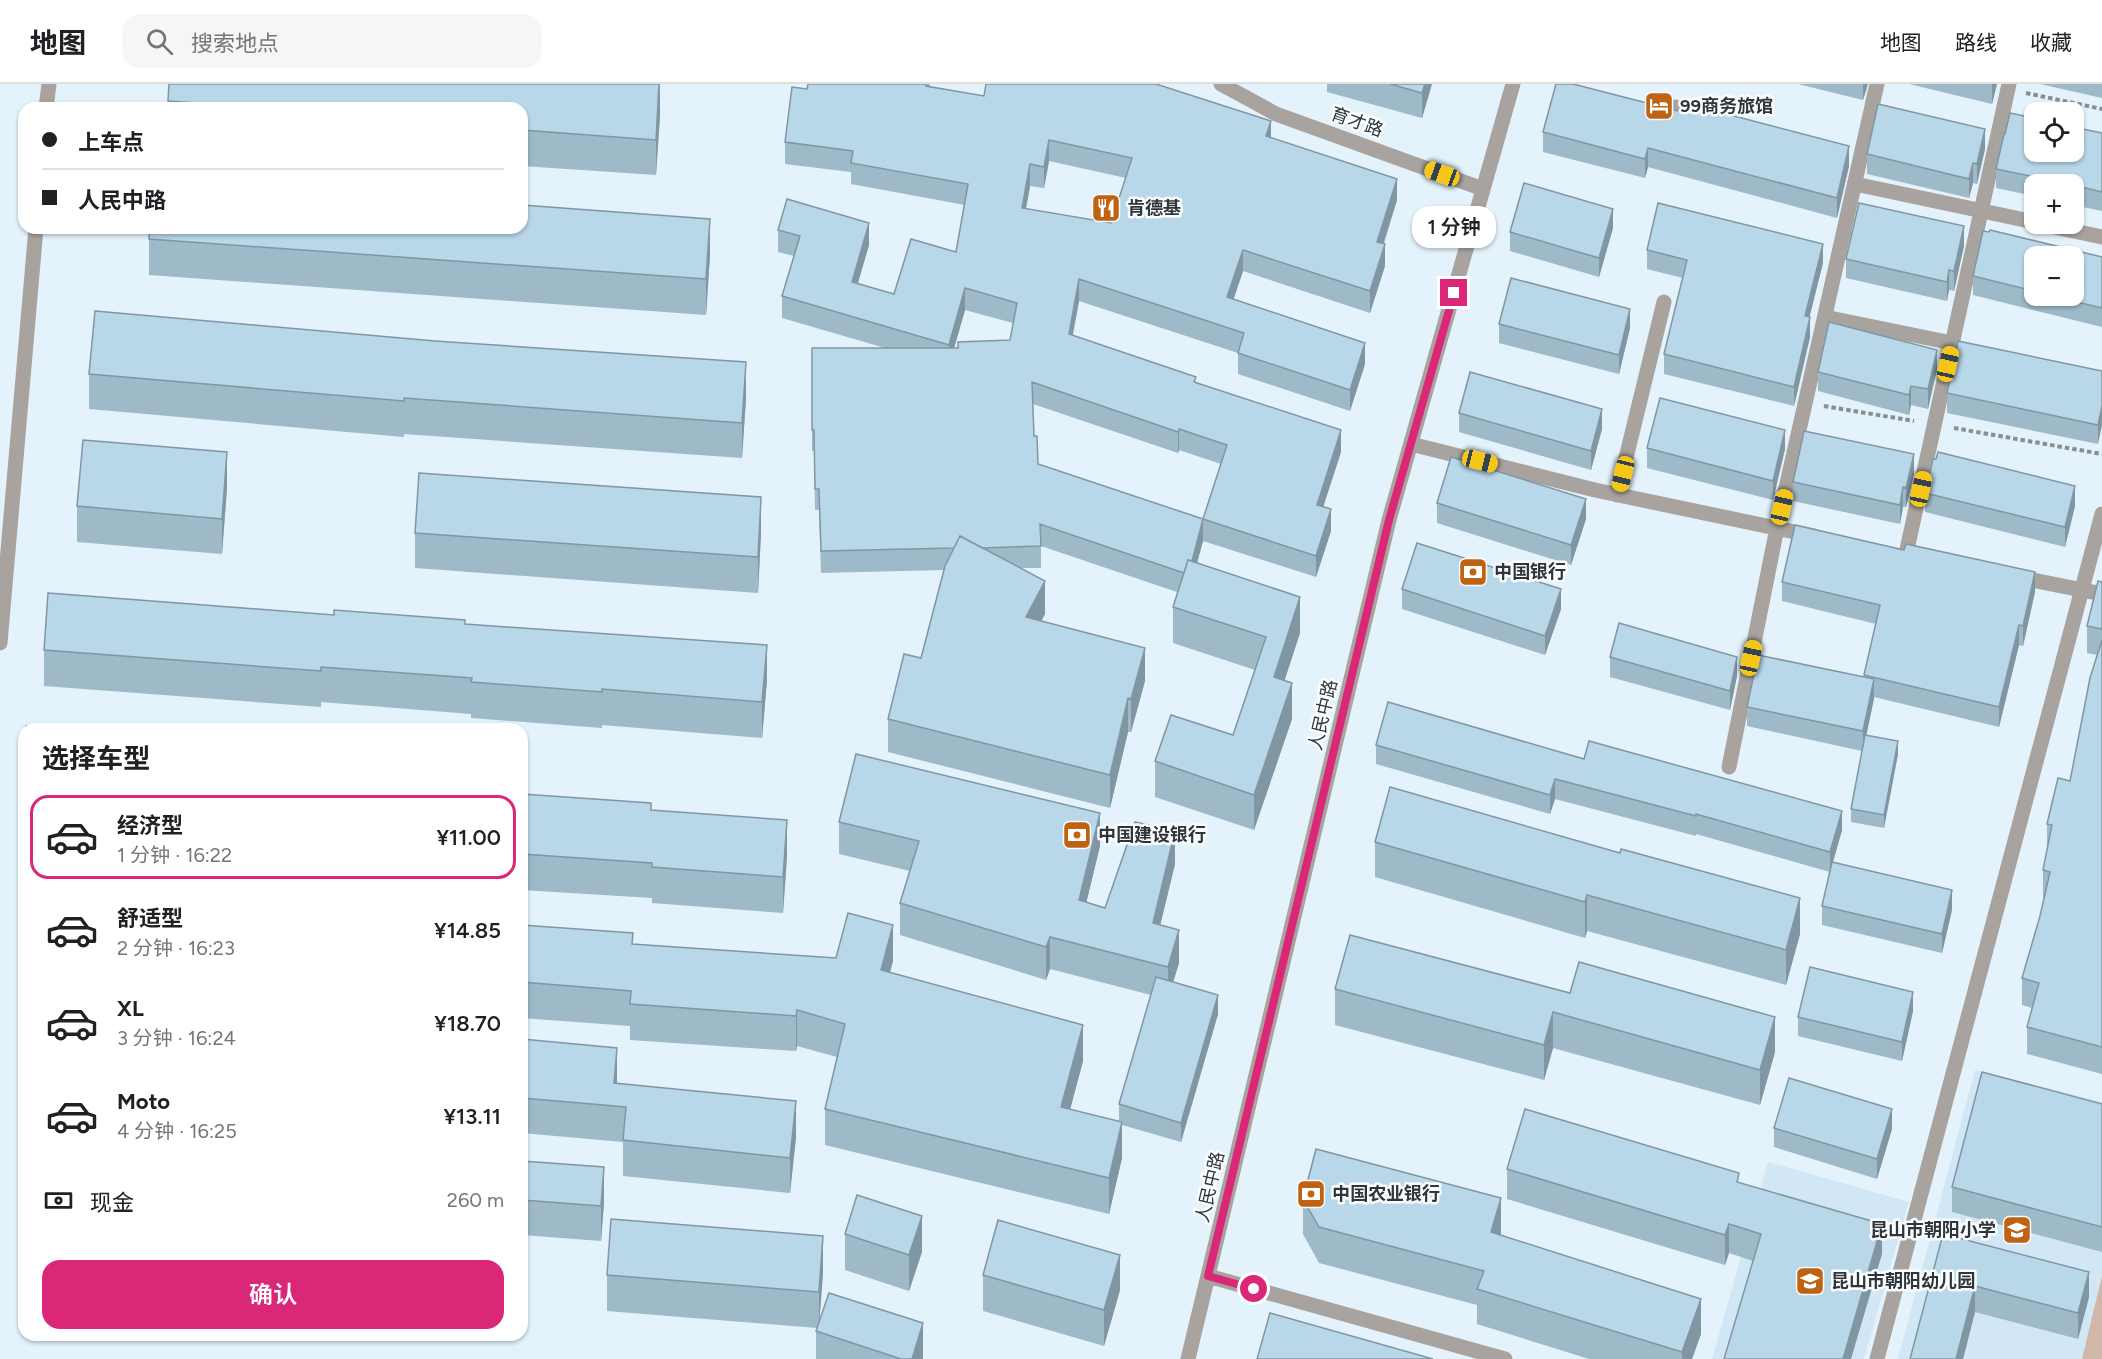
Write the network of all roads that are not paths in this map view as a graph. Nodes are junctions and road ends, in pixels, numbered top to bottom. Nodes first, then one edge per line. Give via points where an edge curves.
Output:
1 (49, 84) edge
2 (1221, 84) edge
3 (1513, 84) edge
4 (1877, 84) edge
5 (2008, 86) edge
6 (47, 102) edge
7 (1676, 107) dead end
8 (1723, 118) edge
9 (1855, 184) junction
10 (1483, 189) junction
11 (1981, 211) junction
12 (2024, 220) edge
13 (2084, 233) edge
14 (35, 234) edge
15 (2102, 237) edge
16 (1664, 302) dead end
17 (1825, 317) junction
18 (1952, 344) junction
19 (1411, 444) junction
20 (1617, 495) junction
21 (2102, 514) edge
22 (1777, 528) junction
23 (1824, 538) edge
24 (1906, 554) edge
25 (1999, 573) edge
26 (2081, 590) junction
27 (2102, 594) edge
28 (1, 619) edge
29 (0, 643) edge
30 (1729, 767) dead end
31 (1208, 1276) junction
32 (1188, 1359) edge
33 (1505, 1359) edge
34 (1877, 1359) edge

1 - 6 street
2 - 10 street, 育才路 via 1276,114
3 - 10 street, 人民中路
4 - 9 street via 1856,149
5 - 11 street
7 - 8 street
9 - 11 street
9 - 17 street
10 - 19 street, 人民中路
11 - 12 street
11 - 18 street
13 - 15 street
14 - 28 street
16 - 20 street
17 - 18 street
17 - 22 street
18 - 24 street
19 - 20 street
19 - 31 street, 人民中路
20 - 22 street
21 - 26 street
22 - 23 street
22 - 30 street
25 - 26 street
26 - 27 street
26 - 34 street
28 - 29 street
31 - 32 street, 人民中路
31 - 33 street

